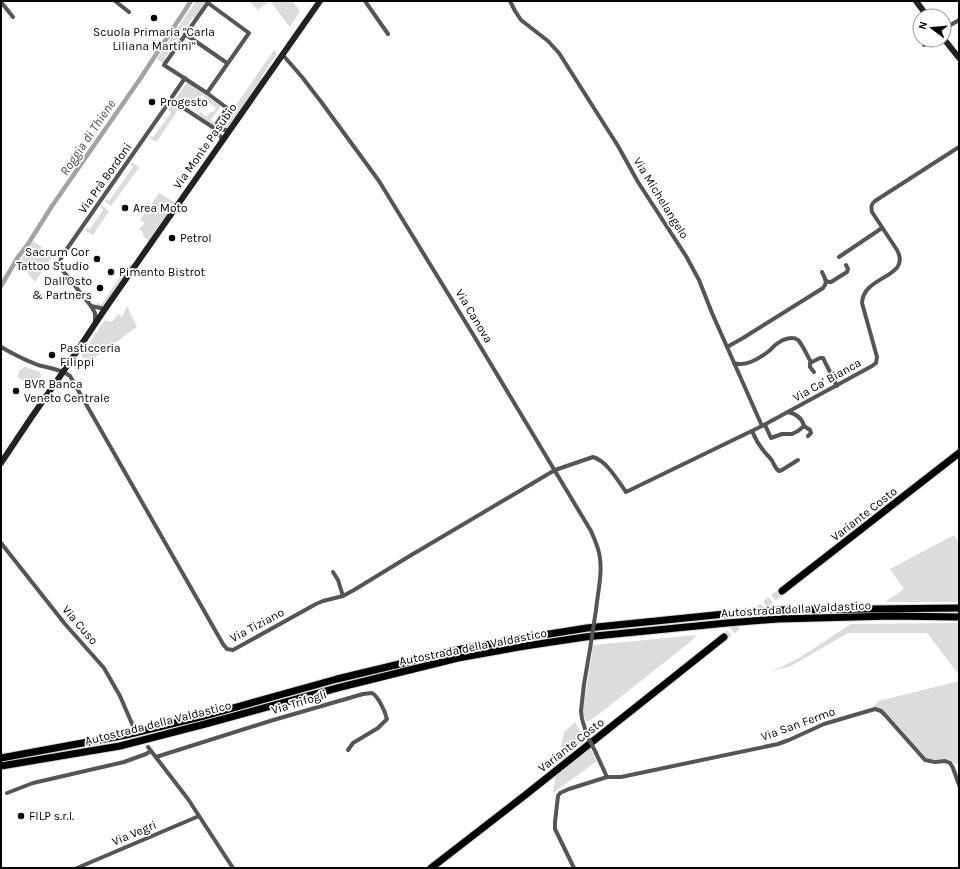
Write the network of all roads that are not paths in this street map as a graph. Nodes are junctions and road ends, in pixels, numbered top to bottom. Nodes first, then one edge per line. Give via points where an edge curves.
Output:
1 (115, 1) edge
2 (320, 1) edge
3 (365, 1) edge
4 (510, 1) edge
5 (1, 2) edge
6 (208, 2) edge
7 (129, 12) dead end
8 (13, 16) dead end
9 (186, 34) junction
10 (388, 34) dead end
11 (952, 48) edge
12 (282, 54) junction
13 (959, 58) edge
14 (227, 63) junction
15 (185, 78) junction
16 (207, 93) junction
17 (171, 102) junction
18 (217, 123) dead end
19 (214, 128) junction
20 (230, 130) junction
21 (222, 142) junction
22 (959, 147) edge
23 (882, 228) junction
24 (839, 257) dead end
25 (846, 265) dead end
26 (822, 272) dead end
27 (826, 280) junction
28 (92, 306) junction
29 (105, 309) junction
30 (96, 323) junction
31 (1, 347) edge
32 (727, 347) junction
33 (811, 362) junction
34 (734, 364) junction
35 (63, 372) junction
36 (814, 372) dead end
37 (837, 386) junction
38 (788, 412) junction
39 (764, 425) junction
40 (804, 426) junction
41 (752, 432) junction
42 (808, 436) dead end
43 (959, 454) edge
44 (798, 460) dead end
45 (1, 463) edge
46 (555, 470) junction
47 (1, 544) edge
48 (333, 572) dead end
49 (782, 591) tunnel mouth
50 (343, 596) junction
51 (959, 608) edge
52 (959, 617) edge
53 (724, 637) tunnel mouth
54 (133, 726) tunnel mouth
55 (148, 747) tunnel mouth
56 (348, 750) dead end
57 (151, 751) junction
58 (156, 757) junction
59 (1, 758) edge
60 (1, 766) edge
61 (607, 777) junction
62 (959, 785) edge
63 (7, 793) dead end
64 (199, 816) junction
65 (76, 868) edge
66 (233, 868) edge
67 (430, 868) edge
68 (574, 868) edge

1 - 7 street
2 - 12 main road, Via Monte Pasubio
3 - 10 street
4 - 32 street, Via Michelangelo via 522,20 559,53 591,104 686,256
5 - 8 street
6 - 9 street
6 - 14 street via 249,33
9 - 14 street
9 - 15 street via 164,65
11 - 13 main road
12 - 20 main road, Via Monte Pasubio
12 - 46 street, Via Canova via 318,98 379,182
14 - 16 street
15 - 16 street
15 - 17 street
16 - 18 street via 227,108
17 - 19 street
17 - 28 street, Via Prà Bordoni via 60,262 60,267
19 - 20 street
19 - 21 street
20 - 21 main road, Via Monte Pasubio
21 - 29 main road, Via Monte Pasubio
22 - 23 street, Via Ca' Bianca via 873,202 872,212
23 - 24 street
23 - 37 street, Via Ca' Bianca via 900,256 900,262 893,272 868,289 862,299 877,360 872,366
25 - 27 street via 847,272 831,282
26 - 27 street
27 - 32 street via 826,285 821,290
28 - 29 street
28 - 30 street, Via Prà Bordoni
29 - 30 main road, Via Monte Pasubio
30 - 35 main road, Via Monte Pasubio
31 - 35 street via 19,357
32 - 34 street, Via Michelangelo
33 - 34 street via 799,341 794,338 780,342 749,362
33 - 36 street via 809,366
33 - 37 street via 823,358
34 - 39 street, Via Michelangelo
35 - 45 main road, Via Monte Pasubio
35 - 50 street, Via Tiziano via 70,376 227,649 238,648 323,601
37 - 38 street, Via Ca' Bianca
38 - 39 street, Via Ca' Bianca
38 - 40 street via 800,418
39 - 40 street via 771,438 792,434
39 - 41 street, Via Ca' Bianca
40 - 42 street via 810,430
41 - 44 street via 777,470 780,471
41 - 46 street, Via Ca' Bianca via 626,492 607,467 593,457
43 - 49 highway, Variante Costo
46 - 50 street, Via Tiziano
46 - 61 street, Via Canova, bridge via 591,530 598,549 600,576 581,711 587,735
47 - 54 street, Via Cuso via 60,619 104,668
48 - 50 street
51 - 59 highway, Autostrada della Valdastico via 779,610 587,628 462,649 126,735
52 - 60 highway, Autostrada della Valdastico via 778,619 585,636 458,658 341,686 120,746
53 - 67 highway, Variante Costo
55 - 57 street
56 - 58 street, Via Trifogli via 378,728 387,718 377,697 372,693
57 - 58 street
57 - 63 street via 124,762 33,783
58 - 64 street
61 - 62 street, Via San Fermo via 633,775 778,744 824,724 875,709 881,711 925,760 950,763
61 - 68 street via 569,789 558,796 555,829
64 - 65 street, Via Vegri
64 - 66 street

